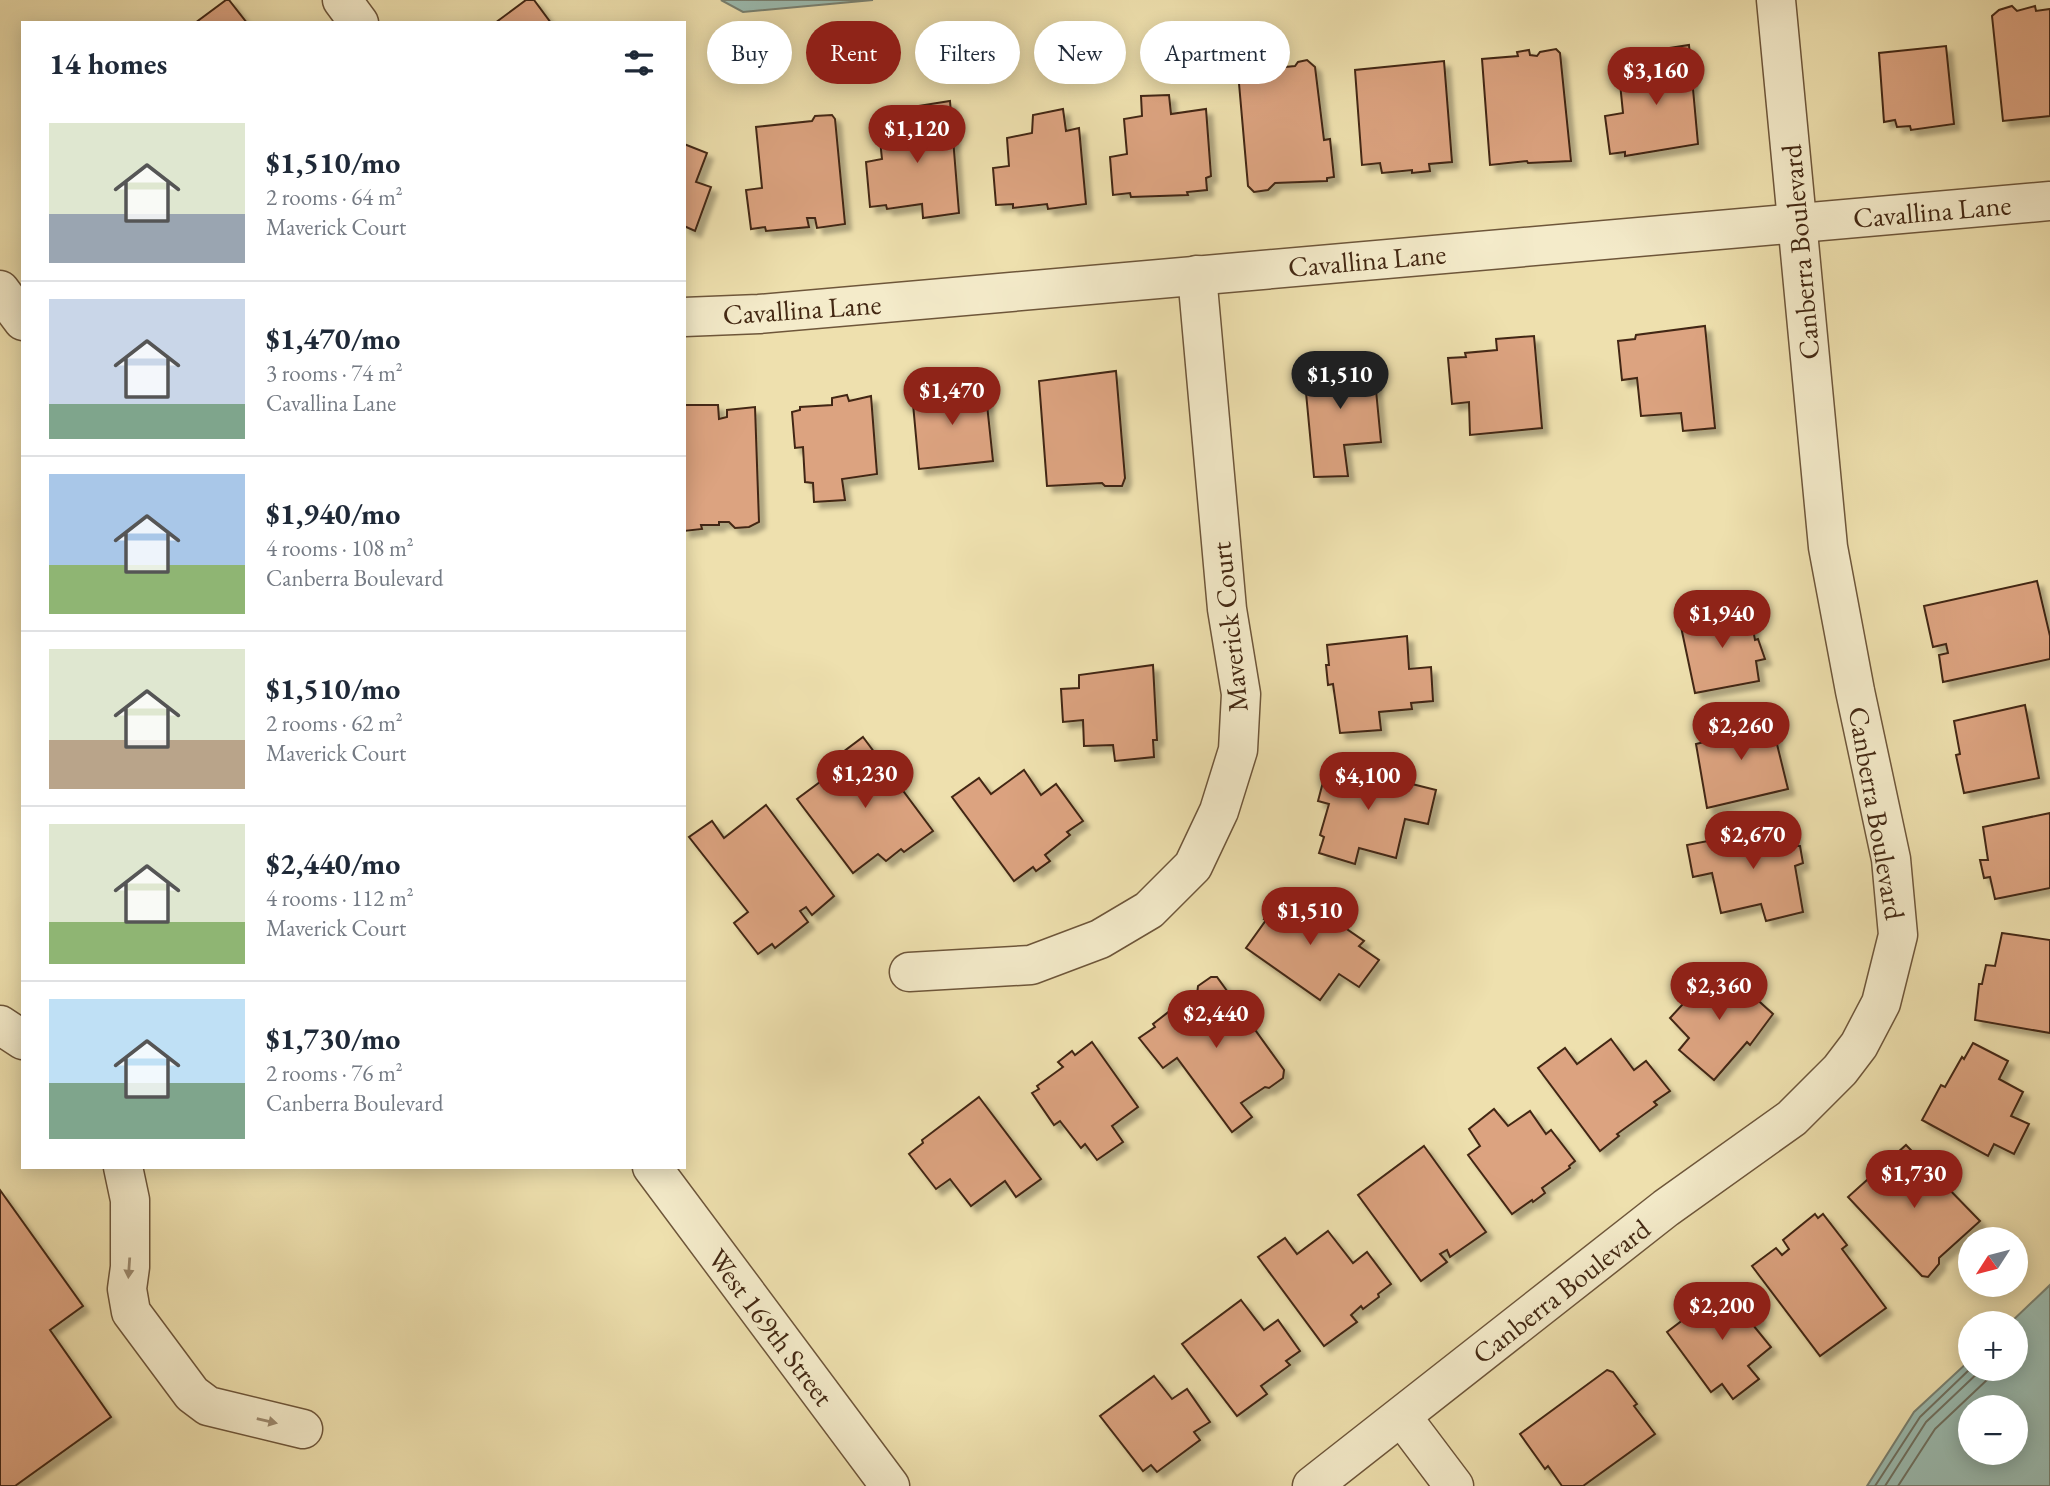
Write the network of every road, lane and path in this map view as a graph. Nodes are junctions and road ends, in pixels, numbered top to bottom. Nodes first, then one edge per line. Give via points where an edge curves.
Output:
1 (342, 0) edge
2 (1776, 0) edge
3 (358, 21) edge
4 (2050, 201) edge
5 (1797, 222) junction
6 (1197, 275) junction
7 (0, 290) edge
8 (686, 317) edge
9 (21, 318) edge
10 (909, 972) dead end
11 (0, 1026) edge
12 (21, 1039) edge
13 (653, 1169) edge
14 (126, 1183) edge
15 (1402, 1417) junction
16 (303, 1429) dead end
17 (890, 1486) edge
18 (1312, 1486) edge
19 (1454, 1486) edge

1 - 3 street
2 - 5 street, Canberra Boulevard
4 - 5 street, Cavallina Lane
5 - 6 street, Cavallina Lane
5 - 15 street, Canberra Boulevard via 1828,547 1891,859 1898,935 1881,1003 1840,1070 1793,1118 1666,1208
6 - 8 street, Cavallina Lane
6 - 10 street, Maverick Court via 1227,609 1241,694 1238,750 1219,811 1193,866 1149,910 1100,939 1031,965
7 - 9 street
11 - 12 street
13 - 17 street, West 169th Street
14 -> 16 street via 131,1312 192,1394 208,1406
15 - 18 street, Canberra Boulevard
15 - 19 street

